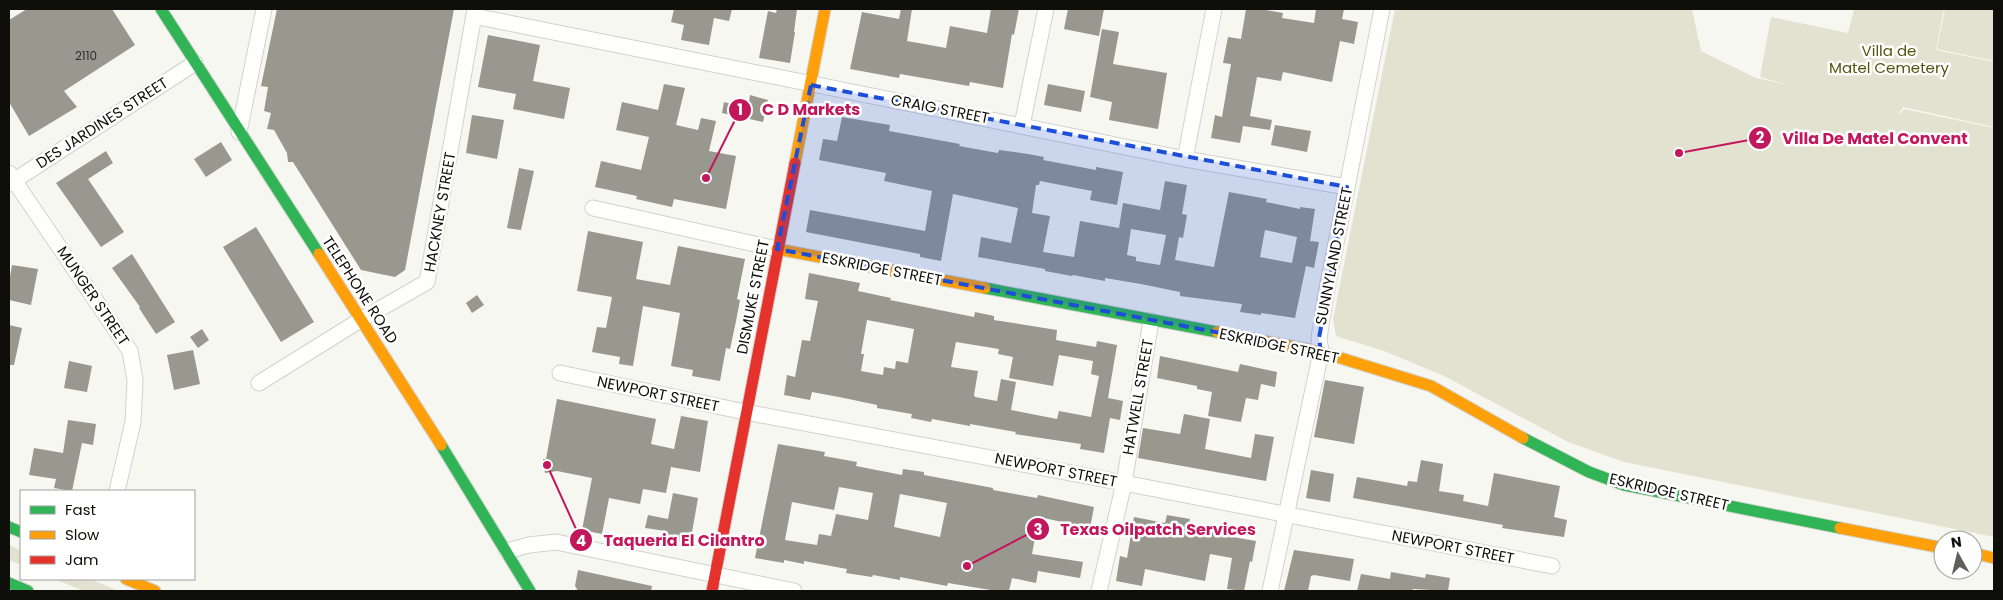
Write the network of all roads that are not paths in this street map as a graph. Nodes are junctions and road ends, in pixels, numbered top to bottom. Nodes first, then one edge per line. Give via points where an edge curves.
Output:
1 (161, 9) edge
2 (264, 9) edge
3 (825, 9) edge
4 (1046, 9) edge
5 (1214, 9) edge
6 (1382, 9) edge
7 (475, 12) edge
8 (195, 63) junction
9 (811, 85) junction
10 (1022, 124) junction
11 (239, 132) junction
12 (1185, 159) junction
13 (10, 179) edge
14 (1348, 187) junction
15 (593, 208) dead end
16 (777, 249) junction
17 (362, 319) junction
18 (1151, 321) junction
19 (1321, 352) junction
20 (560, 373) dead end
21 (259, 383) dead end
22 (745, 412) junction
23 (1124, 483) junction
24 (117, 490) edge
25 (1286, 514) junction
26 (1933, 546) edge
27 (507, 551) junction
28 (1552, 566) dead end
29 (128, 580) edge
30 (9, 583) edge
31 (713, 584) edge
32 (147, 589) edge
33 (526, 589) edge
34 (28, 591) edge
35 (155, 591) edge
36 (794, 591) edge
37 (1099, 591) edge
38 (1270, 591) edge

1 - 8 main road, TELEPHONE ROAD
2 - 11 street
3 - 9 main road, DISMUKE STREET
4 - 10 street
5 - 12 street
6 - 14 street, SUNNYLAND STREET
7 - 9 street, CRAIG STREET
7 - 17 street, HACKNEY STREET via 427,282
8 - 11 main road, TELEPHONE ROAD
8 - 13 street, DES JARDINES STREET
9 - 10 street, CRAIG STREET
9 - 16 main road, DISMUKE STREET
10 - 12 street, CRAIG STREET
11 - 17 main road, TELEPHONE ROAD
12 - 14 street, CRAIG STREET
13 - 24 street, MUNGER STREET via 130,351 135,380 133,422
14 - 19 street, SUNNYLAND STREET via 1319,338
15 - 16 street, ESKRIDGE STREET
16 - 18 main road, ESKRIDGE STREET
16 - 22 main road, DISMUKE STREET
17 - 21 street, HACKNEY STREET
17 - 27 main road, TELEPHONE ROAD
18 - 19 main road, ESKRIDGE STREET
18 - 23 street, HATWELL STREET
19 - 25 street, SUNNYLAND STREET
19 - 26 main road, ESKRIDGE STREET via 1431,386 1521,438 1589,472 1624,485
20 - 22 street, NEWPORT STREET
22 - 23 street, NEWPORT STREET
22 - 31 main road, DISMUKE STREET
23 - 25 street, NEWPORT STREET
23 - 37 street, HATWELL STREET
25 - 28 street, NEWPORT STREET
25 - 38 street, SUNNYLAND STREET
27 - 31 street via 556,542
27 - 33 main road, TELEPHONE ROAD
29 - 32 main road
30 - 34 main road
31 - 36 street
32 - 35 main road

